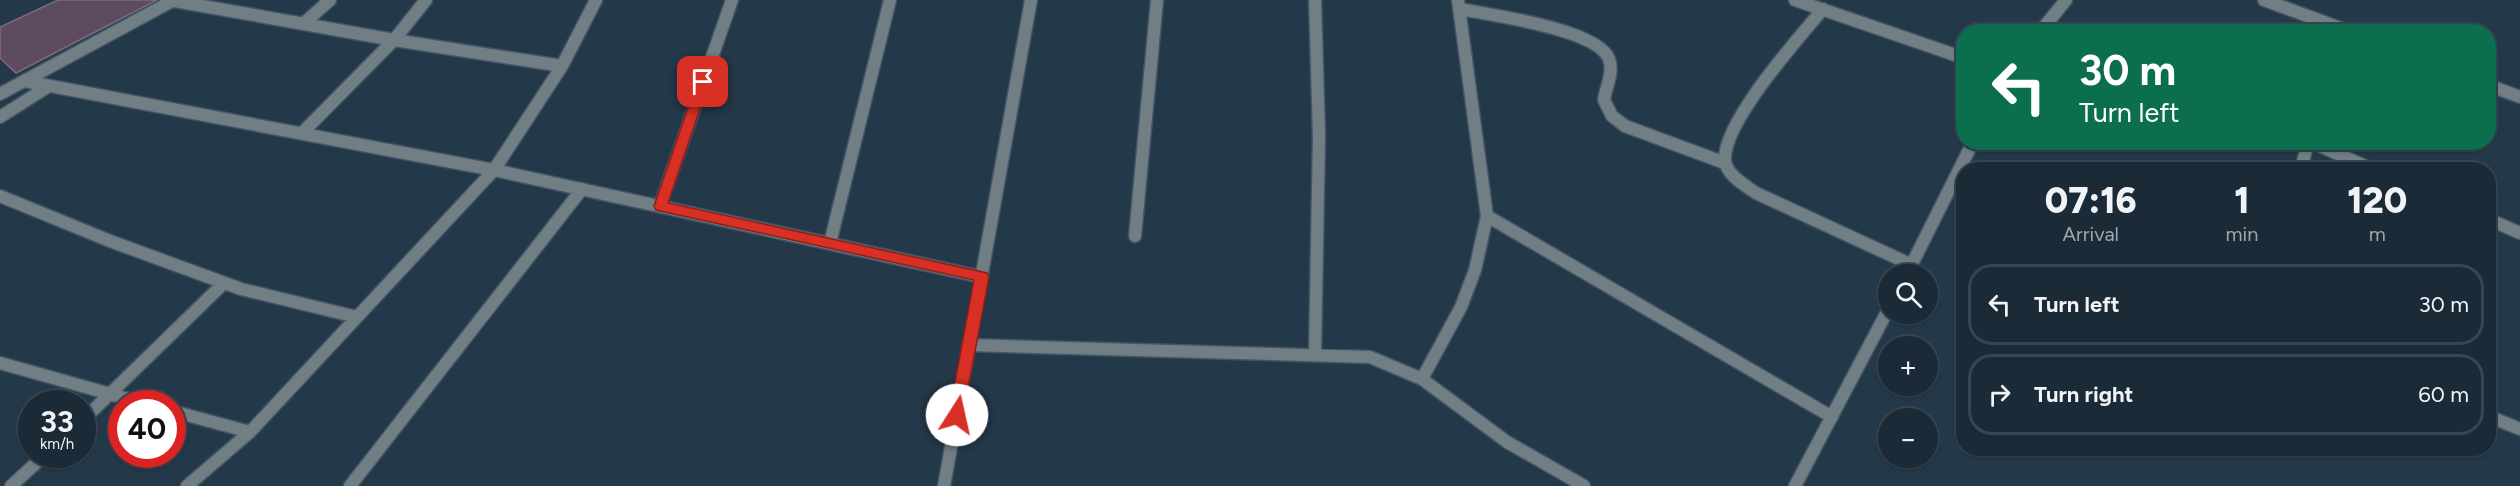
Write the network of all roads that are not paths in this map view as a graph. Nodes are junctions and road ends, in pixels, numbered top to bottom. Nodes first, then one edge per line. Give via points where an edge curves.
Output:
1 (171, 0) edge
2 (330, 0) edge
3 (426, 0) edge
4 (596, 0) edge
5 (732, 0) edge
6 (890, 0) edge
7 (1031, 0) edge
8 (1157, 0) edge
9 (1315, 0) edge
10 (1795, 0) edge
11 (2066, 0) edge
12 (2264, 0) edge
13 (1459, 4) edge
14 (1823, 9) junction
15 (303, 24) junction
16 (2046, 24) edge
17 (2324, 24) edge
18 (394, 40) junction
19 (1956, 55) edge
20 (562, 66) junction
21 (24, 81) junction
22 (49, 86) junction
23 (2496, 88) edge
24 (0, 94) edge
25 (2520, 97) edge
26 (0, 117) edge
27 (302, 134) junction
28 (2328, 150) edge
29 (2356, 162) edge
30 (1725, 163) junction
31 (494, 170) junction
32 (1956, 177) edge
33 (582, 189) junction
34 (0, 196) edge
35 (660, 206) junction
36 (1487, 216) junction
37 (2496, 222) edge
38 (2520, 233) edge
39 (1135, 236) dead end
40 (830, 243) junction
41 (1898, 264) edge
42 (1913, 264) edge
43 (982, 277) junction
44 (225, 283) junction
45 (357, 317) junction
46 (1881, 324) edge
47 (969, 345) junction
48 (1315, 353) junction
49 (2, 366) edge
50 (1423, 377) junction
51 (116, 390) edge
52 (108, 393) edge
53 (108, 398) edge
54 (96, 408) edge
55 (186, 415) edge
56 (1832, 417) junction
57 (2496, 419) edge
58 (2520, 429) edge
59 (250, 432) junction
60 (31, 468) edge
61 (11, 486) edge
62 (187, 486) edge
63 (350, 486) edge
64 (944, 486) edge
65 (1584, 486) edge
66 (1795, 486) edge

1 - 15 street
1 - 21 street
2 - 15 street
3 - 18 street
4 - 20 street
5 - 35 street
6 - 40 street
7 - 43 street
8 - 39 street
9 - 48 street via 1319,136
10 - 14 street
11 - 16 street
12 - 17 street
13 - 30 street via 1588,39 1609,57 1611,70 1603,98 1605,110 1611,116 1625,126
13 - 36 street
14 - 19 street
14 - 30 street via 1737,120 1724,147
15 - 18 street
18 - 20 street
18 - 27 street
20 - 31 street
21 - 22 street
21 - 24 street
22 - 26 street
22 - 27 street
23 - 25 street
27 - 31 street
28 - 29 street
30 - 41 street via 1734,176 1756,193
31 - 33 street
31 - 45 street
32 - 42 street
33 - 35 street
33 - 63 street
34 - 44 street
35 - 40 street
36 - 50 street via 1475,270 1461,307
36 - 56 street
37 - 38 street
40 - 43 street
43 - 47 street
44 - 45 street
44 - 51 street
45 - 59 street
46 - 56 street
47 - 48 street
47 - 64 street
48 - 50 street via 1370,357
49 - 52 street
50 - 65 street via 1499,436
53 - 54 street
55 - 59 street
56 - 66 street
57 - 58 street
59 - 62 street
60 - 61 street

